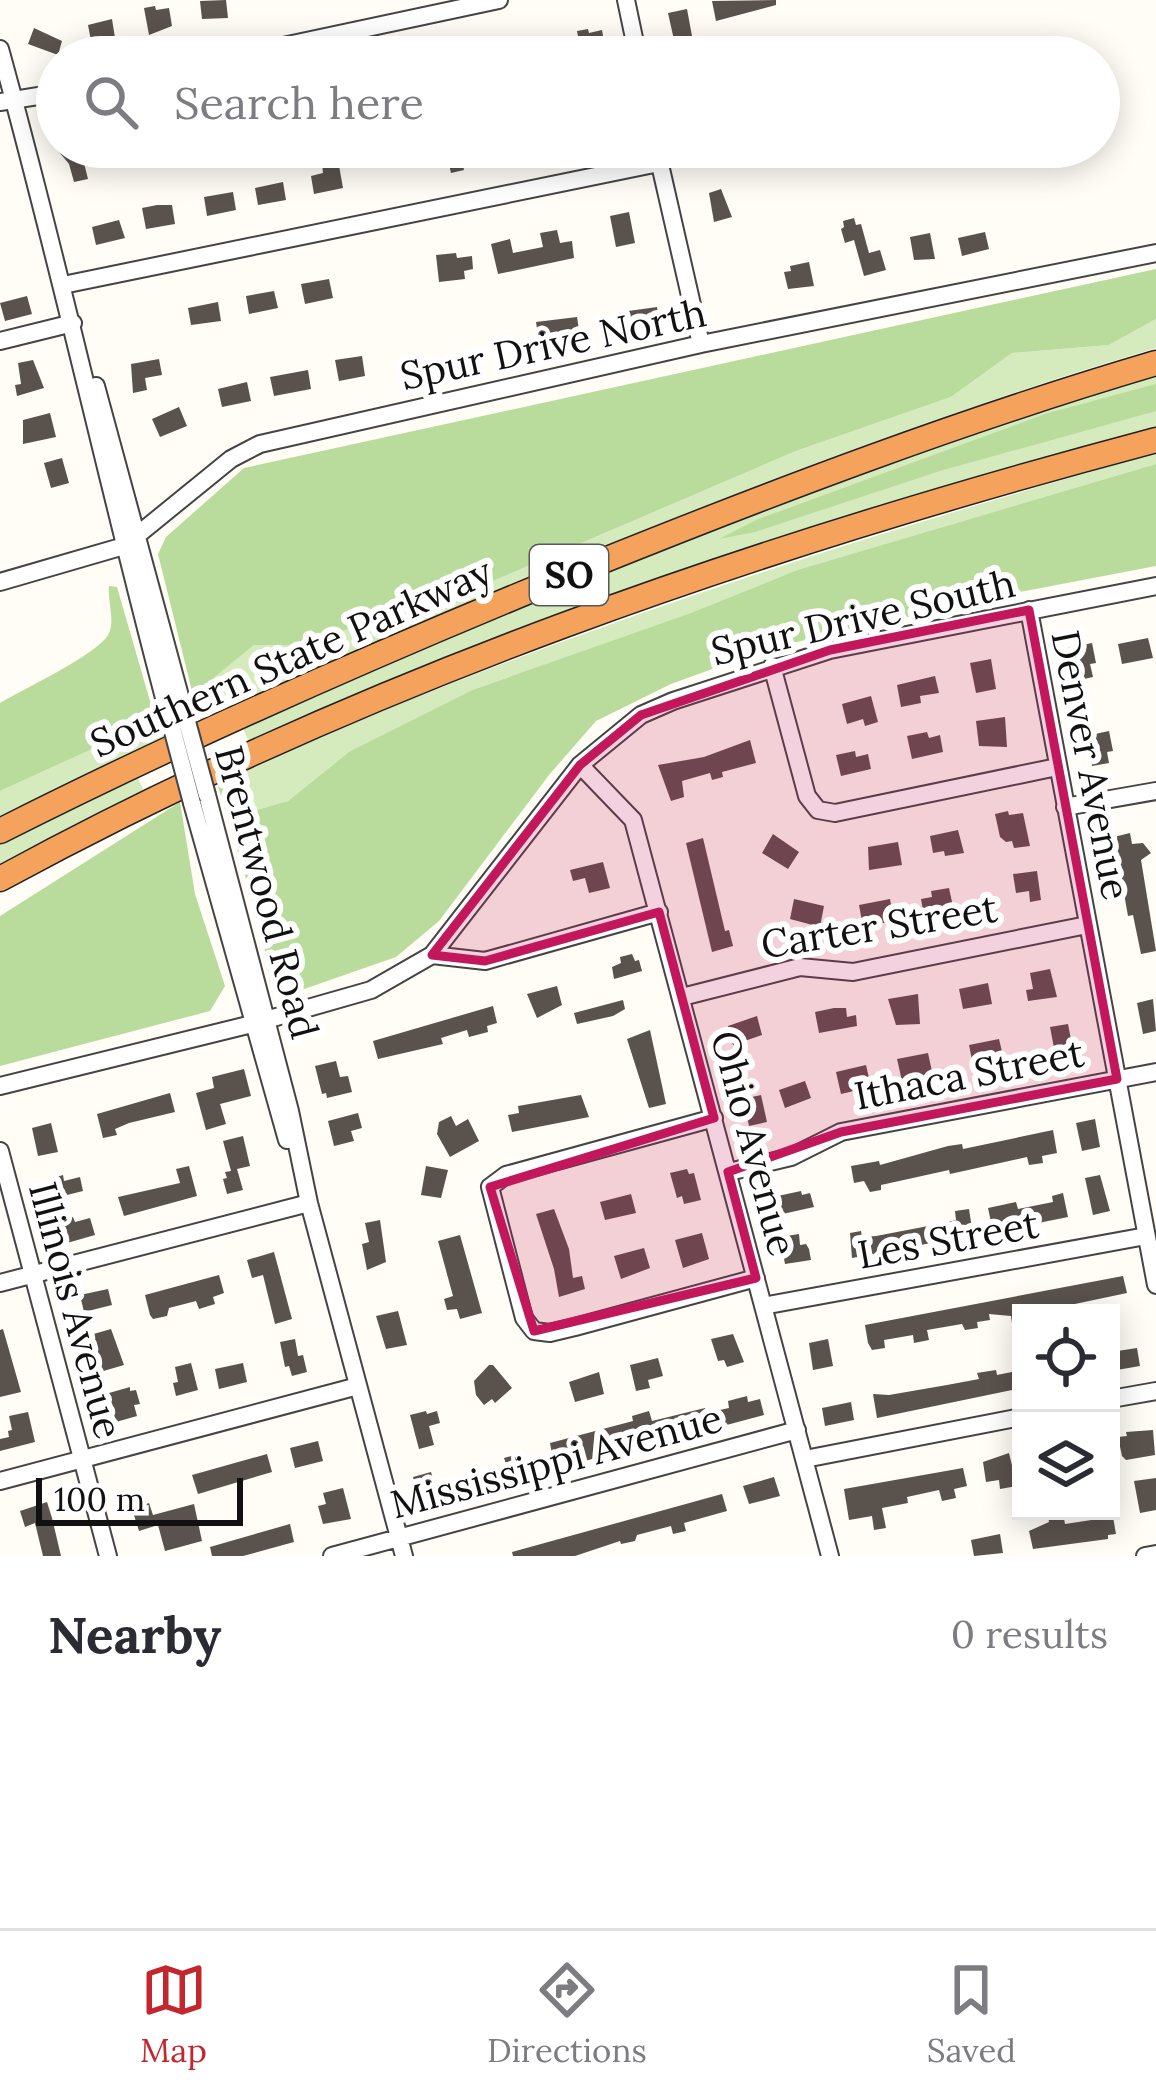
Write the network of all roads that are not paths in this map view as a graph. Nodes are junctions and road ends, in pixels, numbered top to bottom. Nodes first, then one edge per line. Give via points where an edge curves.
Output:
1 (499, 0) edge
2 (626, 0) edge
3 (330, 36) edge
4 (634, 36) edge
5 (0, 49) edge
6 (7, 101) edge
7 (598, 168) edge
8 (660, 168) edge
9 (1156, 253) edge
10 (63, 285) junction
11 (73, 323) junction
12 (0, 341) edge
13 (701, 344) junction
14 (1156, 363) edge
15 (1156, 440) edge
16 (131, 541) junction
17 (0, 582) edge
18 (1156, 586) edge
19 (1029, 610) junction
20 (772, 666) junction
21 (580, 765) junction
22 (1057, 767) junction
23 (1156, 791) edge
24 (1065, 807) junction
25 (0, 831) edge
26 (0, 880) edge
27 (659, 912) junction
28 (1088, 925) junction
29 (432, 955) junction
30 (682, 997) junction
31 (259, 1022) junction
32 (1156, 1072) edge
33 (1117, 1079) junction
34 (0, 1086) edge
35 (714, 1118) junction
36 (0, 1150) edge
37 (728, 1172) junction
38 (309, 1203) junction
39 (1146, 1236) junction
40 (31, 1275) junction
41 (756, 1278) junction
42 (0, 1283) edge
43 (1156, 1285) edge
44 (763, 1306) junction
45 (358, 1386) junction
46 (1156, 1391) edge
47 (1120, 1397) edge
48 (1012, 1419) edge
49 (797, 1430) junction
50 (81, 1459) junction
51 (805, 1459) junction
52 (0, 1480) edge
53 (402, 1547) edge
54 (1156, 1554) edge
55 (108, 1556) edge
56 (332, 1556) edge
57 (830, 1556) edge
58 (1145, 1556) edge

1 - 3 street
2 - 4 street
5 - 6 street, Brentwood Road
6 - 10 street, Brentwood Road
7 - 10 street
8 - 13 street
9 - 13 street, Spur Drive North
10 - 11 street, Brentwood Road
11 - 12 street
11 - 16 street, Brentwood Road via 93,374
13 - 16 street, Spur Drive North via 260,444
14 - 25 highway, Southern State Parkway / SO via 856,462 632,549 373,657
15 - 26 highway, Southern State Parkway / SO via 832,534 560,627 286,738
16 - 17 street, Spur Drive North
16 - 31 street, Brentwood Road, bridge
18 - 19 street, Spur Drive South
19 - 20 street, Spur Drive South
19 - 22 street, Denver Avenue
20 - 21 street, Spur Drive South via 641,715
20 - 22 street via 807,796 818,810
21 - 27 street, Ohio Avenue via 633,820
21 - 29 street, Spur Drive South
22 - 24 street, Denver Avenue
23 - 24 street
24 - 28 street, Denver Avenue
27 - 29 street via 485,962
27 - 30 street, Ohio Avenue
28 - 30 street, Carter Street via 853,972 800,967
28 - 33 street, Denver Avenue
29 - 31 street, Spur Drive South via 371,990
30 - 35 street, Ohio Avenue
31 - 34 street, Spur Drive South
31 - 38 street, Brentwood Road
32 - 33 street, Ithaca Street
33 - 37 street, Ithaca Street via 841,1132
33 - 39 street, Denver Avenue
35 - 37 street, Ohio Avenue
35 - 41 street via 506,1175 490,1187 493,1209 534,1331
36 - 40 street, Illinois Avenue
37 - 41 street, Ohio Avenue
38 - 40 street
38 - 45 street, Brentwood Road
39 - 43 street, Denver Avenue
39 - 44 street, Les Street
40 - 42 street
40 - 50 street, Illinois Avenue
41 - 44 street, Ohio Avenue
44 - 49 street, Ohio Avenue
45 - 50 street
45 - 53 street, Brentwood Road
46 - 47 street
48 - 51 street
49 - 51 street, Ohio Avenue
49 - 53 street, Mississippi Avenue
50 - 52 street
50 - 55 street, Illinois Avenue
51 - 57 street, Ohio Avenue
53 - 56 street, Mississippi Avenue
54 - 58 street

